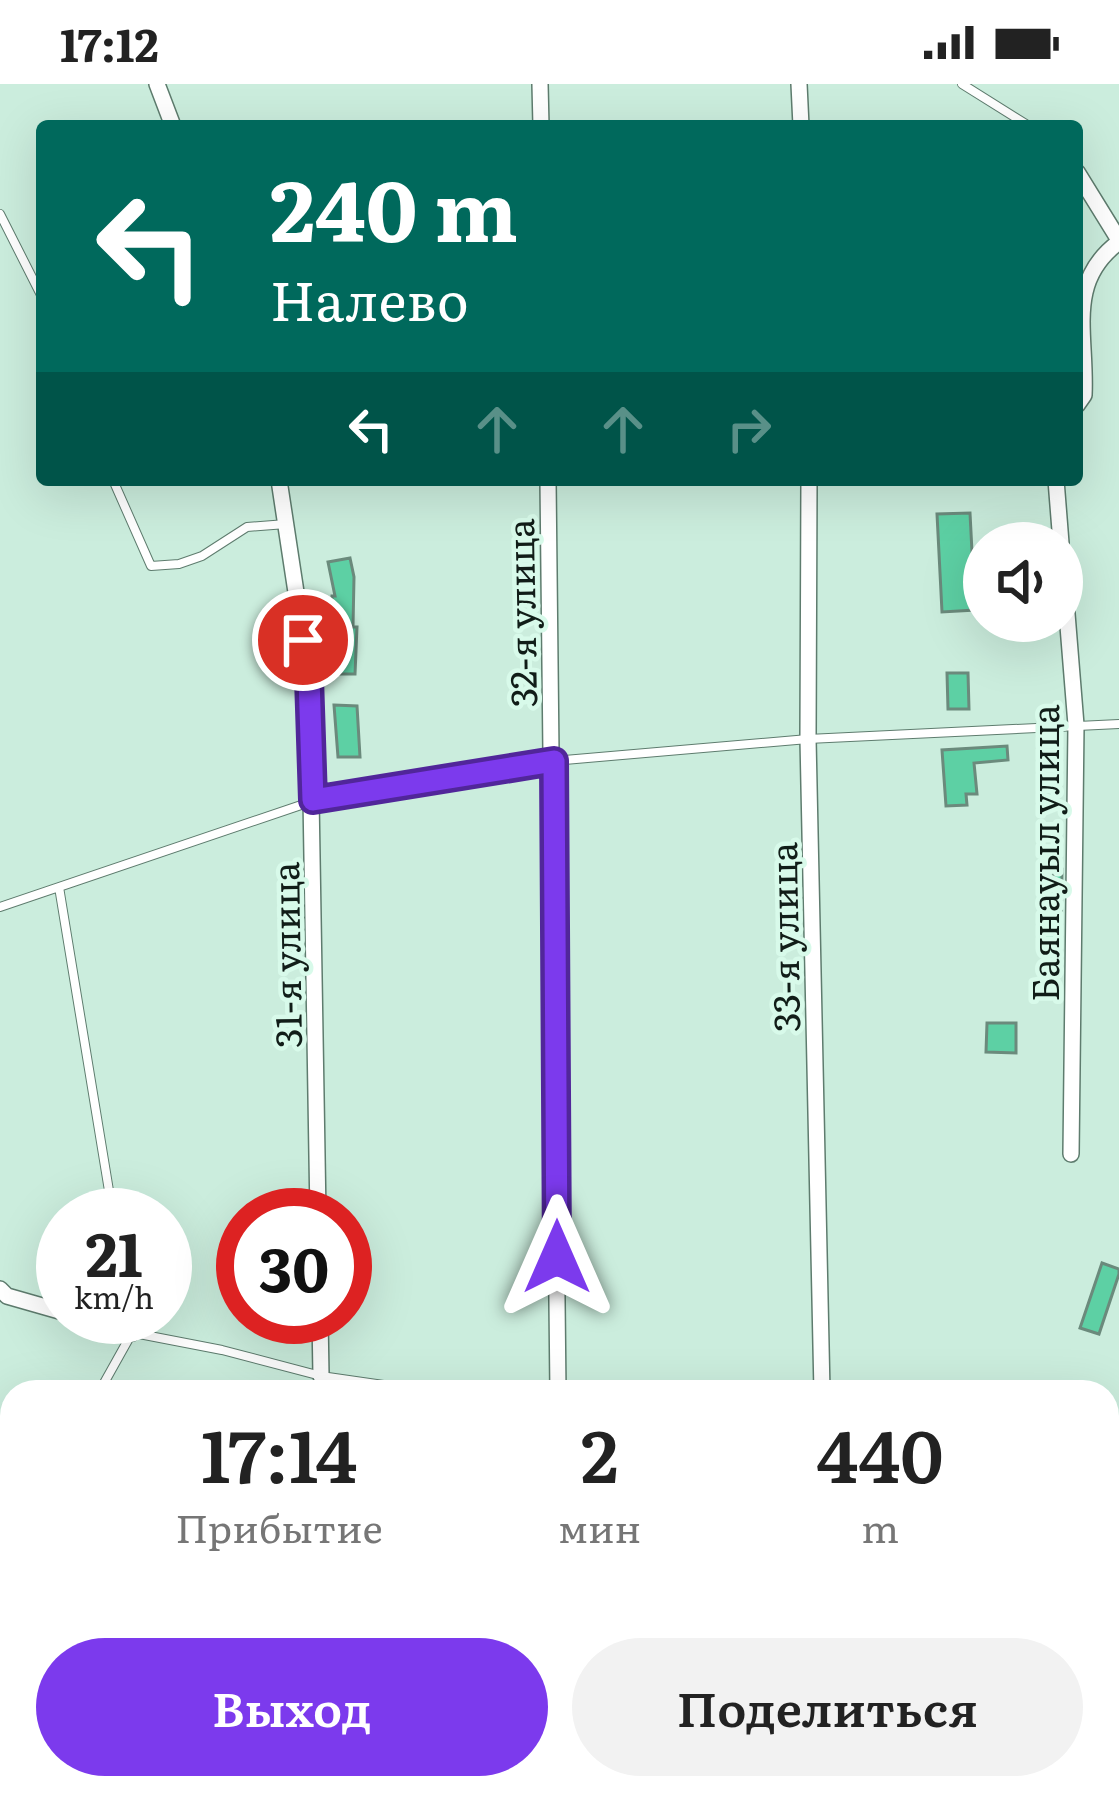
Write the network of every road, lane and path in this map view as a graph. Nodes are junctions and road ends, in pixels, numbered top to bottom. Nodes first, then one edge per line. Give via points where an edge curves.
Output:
1 (158, 84) edge
2 (540, 84) edge
3 (800, 84) edge
4 (962, 84) edge
5 (171, 120) edge
6 (541, 120) edge
7 (801, 120) edge
8 (1019, 120) edge
9 (1083, 182) edge
10 (0, 214) edge
11 (1119, 241) edge
12 (36, 285) edge
13 (1083, 290) edge
14 (1083, 309) edge
15 (1083, 396) edge
16 (116, 486) edge
17 (280, 486) edge
18 (548, 486) edge
19 (809, 486) edge
20 (1056, 486) edge
21 (1059, 522) edge
22 (287, 524) junction
23 (1069, 642) edge
24 (1119, 724) edge
25 (1076, 725) junction
26 (808, 739) junction
27 (554, 761) junction
28 (313, 800) junction
29 (59, 887) junction
30 (0, 907) edge
31 (1071, 1154) dead end
32 (108, 1188) edge
33 (319, 1188) edge
34 (0, 1289) edge
35 (36, 1304) edge
36 (192, 1342) edge
37 (121, 1344) edge
38 (320, 1344) edge
39 (321, 1376) junction
40 (105, 1380) edge
41 (349, 1380) edge
42 (558, 1380) edge
43 (822, 1380) edge

1 - 5 street
2 - 6 street
3 - 7 street
4 - 8 lane
9 - 11 street
10 - 12 lane
11 - 13 street via 1092,267
14 - 15 street
16 - 22 lane via 151,566 202,556 247,527
17 - 22 street, 31-я улица
18 - 27 street, 32-я улица
19 - 26 street, 33-я улица
20 - 21 street
22 - 28 street, 31-я улица via 309,678
23 - 25 street, Баянауыл улица
24 - 25 lane
25 - 26 lane
25 - 31 street, Баянауыл улица
26 - 27 lane
26 - 43 street, 33-я улица
27 - 28 lane
27 - 42 street, 32-я улица
28 - 29 lane
28 - 33 street, 31-я улица
29 - 30 lane
29 - 32 lane
34 - 35 street
36 - 39 lane
37 - 40 lane
38 - 39 street
39 - 41 lane

